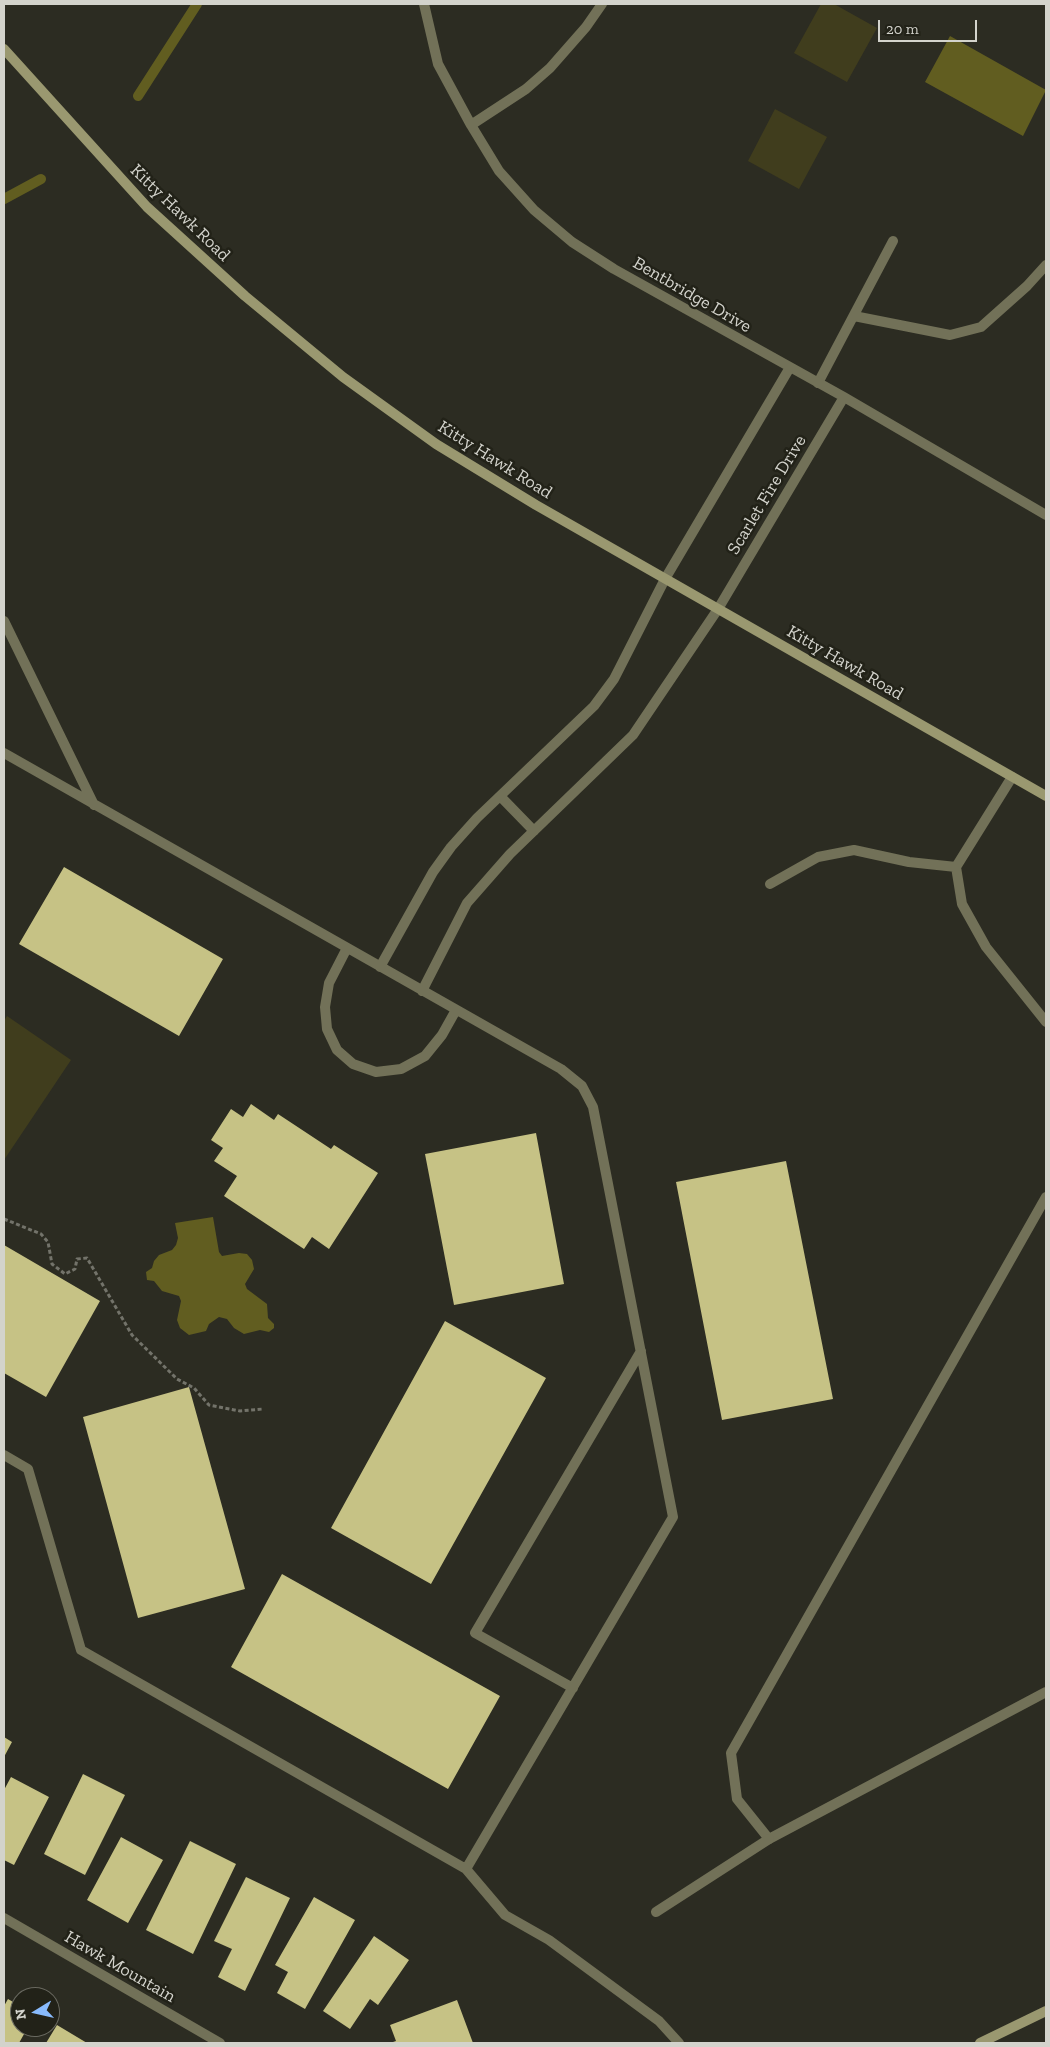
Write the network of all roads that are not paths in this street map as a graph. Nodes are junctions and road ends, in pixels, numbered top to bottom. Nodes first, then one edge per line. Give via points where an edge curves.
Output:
1 (424, 4) edge
2 (602, 4) edge
3 (4, 49) edge
4 (471, 125) junction
5 (893, 241) dead end
6 (1046, 265) edge
7 (854, 316) junction
8 (790, 369) junction
9 (818, 383) junction
10 (844, 397) junction
11 (1046, 515) edge
12 (666, 579) junction
13 (718, 610) junction
14 (4, 621) edge
15 (4, 753) edge
16 (1012, 777) junction
17 (500, 796) junction
18 (1046, 796) edge
19 (94, 805) junction
20 (534, 831) junction
21 (956, 867) junction
22 (770, 884) dead end
23 (347, 948) junction
24 (380, 967) junction
25 (422, 991) junction
26 (456, 1010) junction
27 (1046, 1022) edge
28 (1046, 1196) edge
29 (641, 1351) junction
30 (4, 1455) edge
31 (572, 1688) junction
32 (1046, 1692) edge
33 (769, 1839) junction
34 (466, 1869) junction
35 (656, 1912) dead end
36 (4, 1918) edge
37 (1046, 2011) edge
38 (220, 2043) edge
39 (679, 2043) edge
40 (980, 2043) edge

1 - 4 street, Bentbridge Drive via 438,64
2 - 4 street via 550,68 526,89
3 - 12 main road, Kitty Hawk Road via 147,207 245,296 343,377 436,444
4 - 8 street, Bentbridge Drive via 500,171 534,210 572,242 614,270
5 - 7 street
6 - 7 street via 980,327 958,333 950,335
7 - 9 street
8 - 9 street, Bentbridge Drive
8 - 12 street
9 - 10 street, Bentbridge Drive
10 - 11 street, Bentbridge Drive
10 - 13 street, Scarlet Fire Drive
12 - 13 main road, Kitty Hawk Road
12 - 17 street via 614,679 599,699
13 - 16 main road, Kitty Hawk Road
13 - 20 street, Scarlet Fire Drive via 633,736
14 - 19 street
15 - 19 street
16 - 18 main road, Kitty Hawk Road
16 - 21 street
17 - 20 street
17 - 24 street via 451,847 433,872
19 - 23 street
20 - 25 street, Scarlet Fire Drive via 490,873 468,903
21 - 22 street via 908,862 854,850 818,857
21 - 27 street via 962,904 986,947
23 - 24 street
23 - 26 street via 329,983 325,1008 327,1028 337,1050 353,1064 376,1072 401,1069 425,1056 442,1036
24 - 25 street
25 - 26 street
26 - 29 street via 561,1069 582,1086 594,1107
28 - 33 street via 731,1752 737,1798
29 - 31 street via 673,1517
29 - 31 street via 475,1633
30 - 34 street via 28,1469 81,1650
31 - 34 street
32 - 33 street
33 - 35 street
34 - 39 street via 505,1915 549,1940 628,1998 659,2021
36 - 38 street, Hawk Mountain
37 - 40 main road

